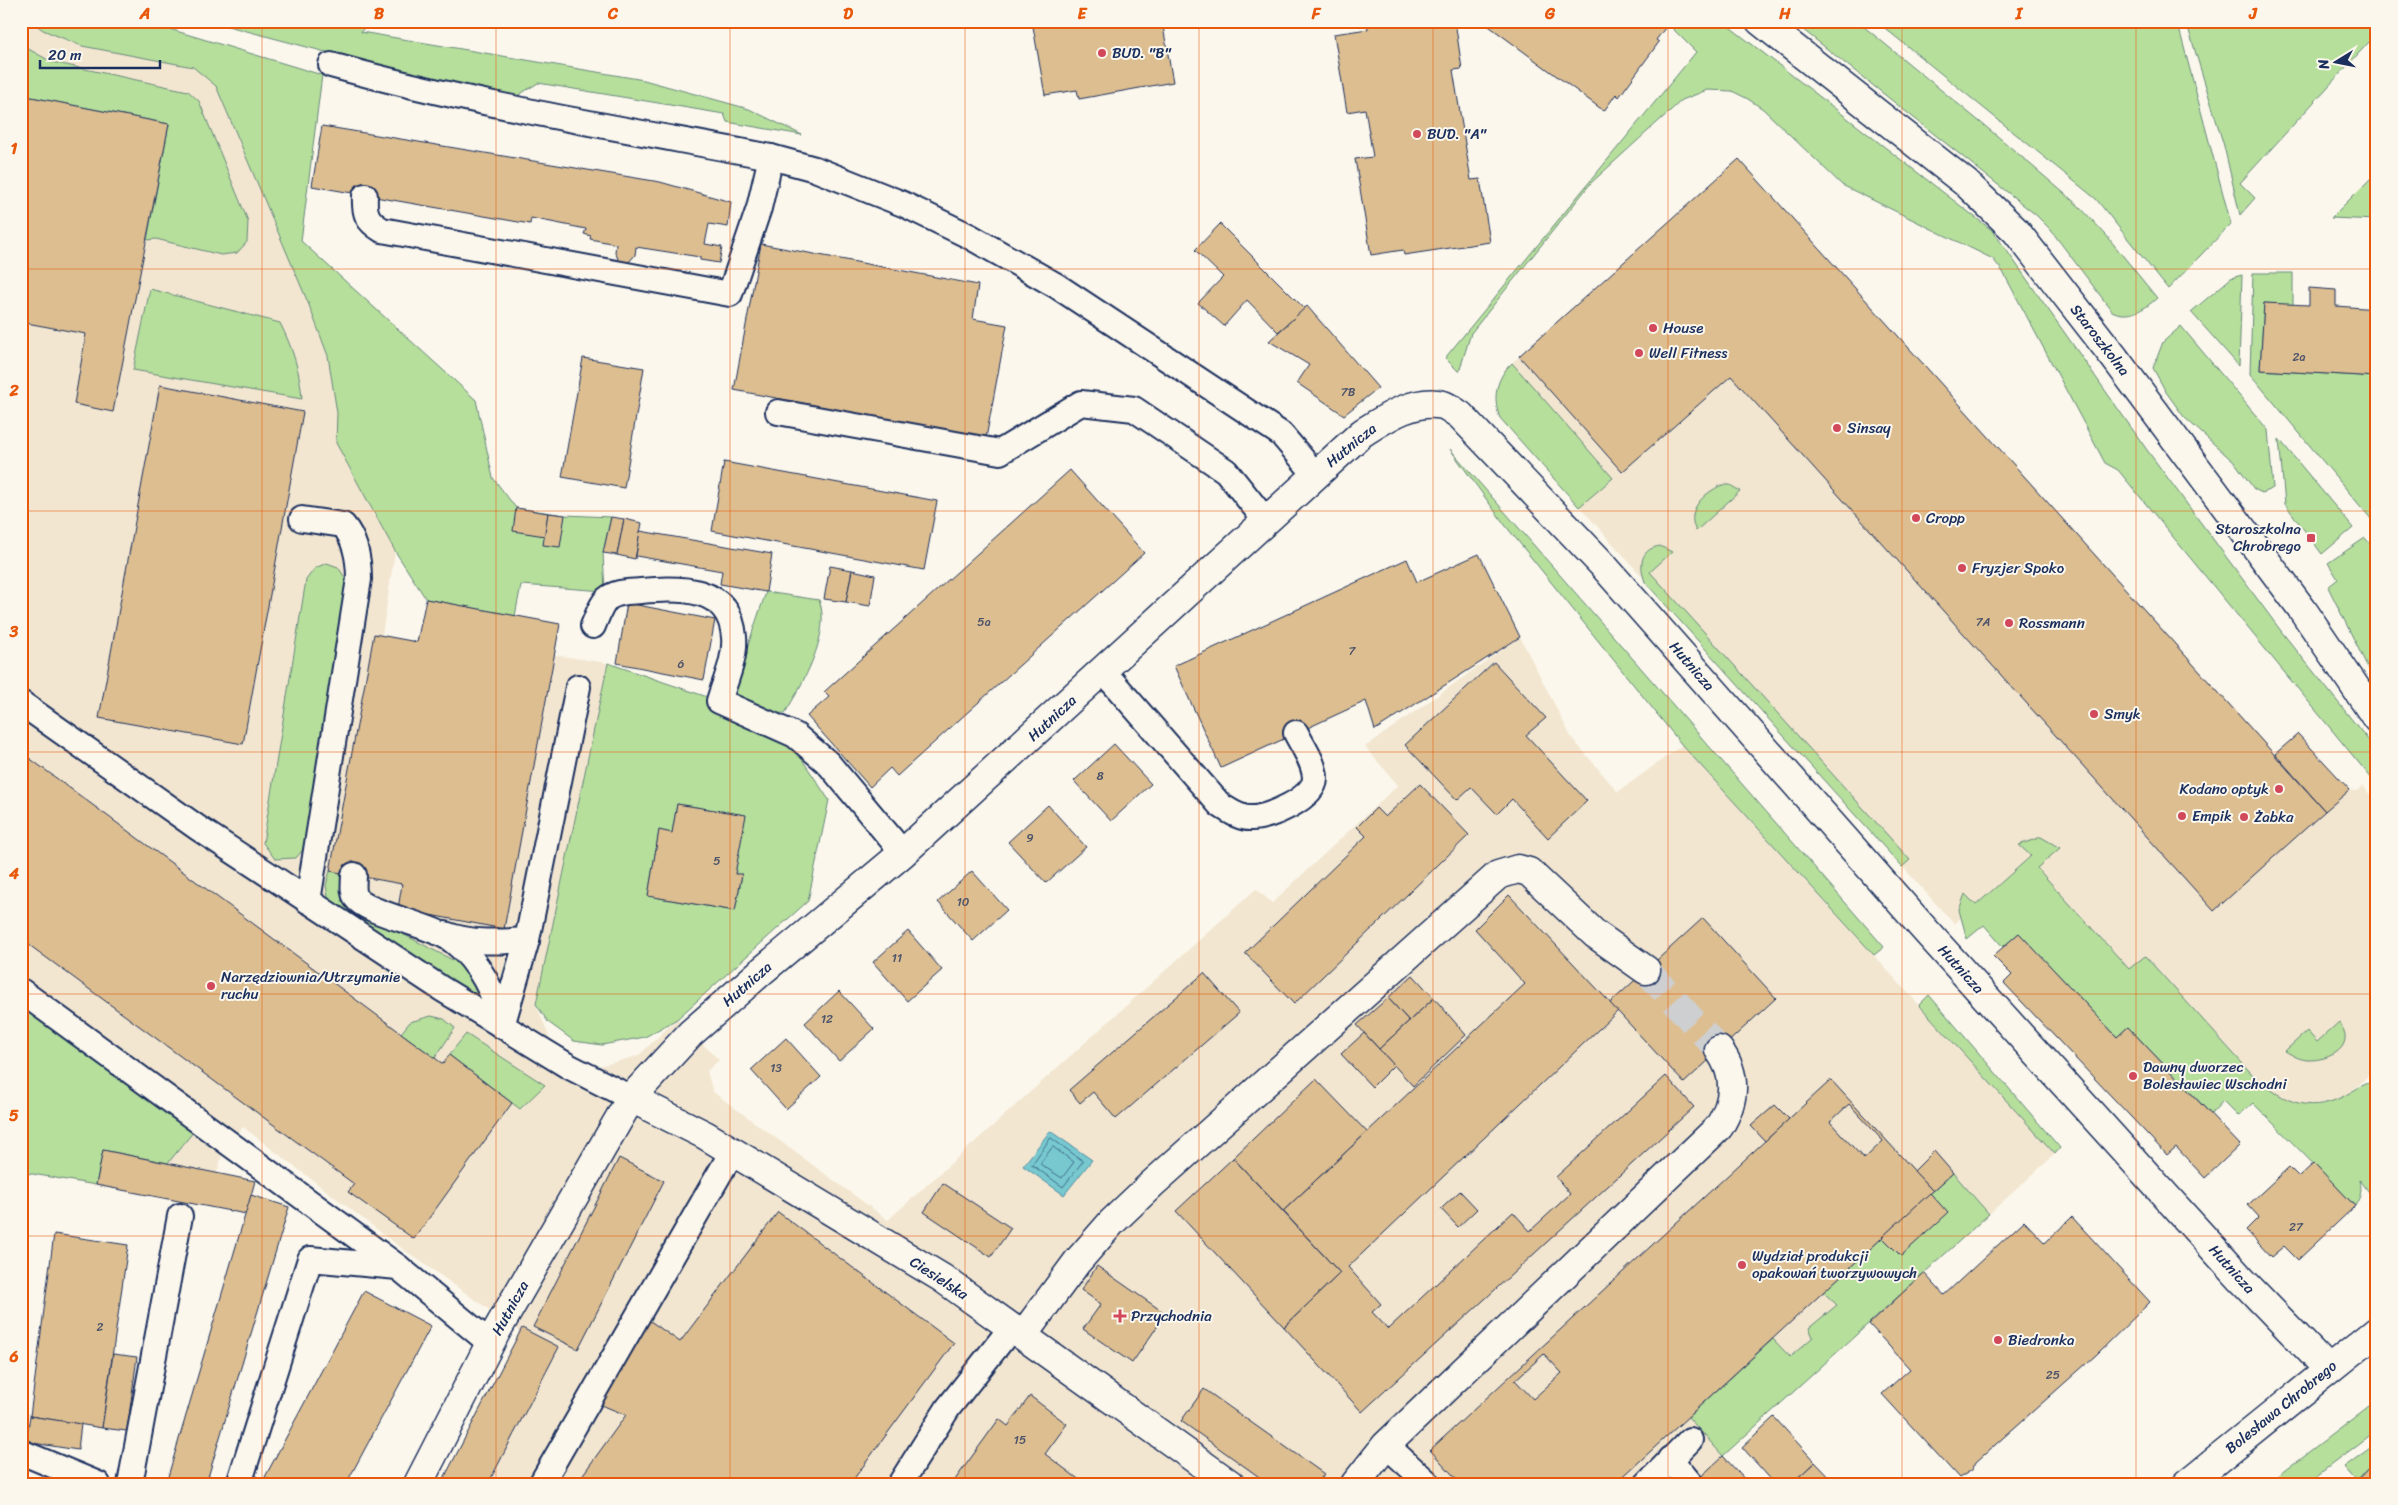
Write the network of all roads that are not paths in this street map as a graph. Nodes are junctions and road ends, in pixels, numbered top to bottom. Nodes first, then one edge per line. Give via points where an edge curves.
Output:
1 (1760, 21) edge
2 (331, 65) dead end
3 (771, 157) junction
4 (365, 196) dead end
5 (778, 412) dead end
6 (1315, 474) junction
7 (302, 519) dead end
8 (1266, 521) junction
9 (593, 626) dead end
10 (1104, 671) junction
11 (578, 686) dead end
12 (21, 703) edge
13 (2377, 719) edge
14 (1296, 733) dead end
15 (903, 853) junction
16 (354, 875) dead end
17 (308, 901) junction
18 (439, 932) junction
19 (527, 940) junction
20 (1646, 970) tunnel mouth
21 (21, 991) edge
22 (502, 1026) junction
23 (1719, 1050) tunnel mouth
24 (631, 1098) junction
25 (732, 1152) junction
26 (180, 1216) dead end
27 (398, 1267) junction
28 (1017, 1331) junction
29 (2377, 1331) edge
30 (490, 1343) junction
31 (2328, 1369) junction
32 (1690, 1440) dead end
33 (1386, 1445) junction
34 (21, 1452) edge
35 (1670, 1459) junction
36 (2195, 1481) edge
37 (98, 1484) edge
38 (130, 1484) edge
39 (239, 1484) edge
40 (418, 1484) edge
41 (541, 1484) edge
42 (900, 1484) edge
43 (1230, 1484) edge
44 (1355, 1484) edge
45 (1429, 1484) edge
46 (1648, 1484) edge
47 (1691, 1484) edge

1 - 13 street, Staroszkolna via 1967,184 2016,231 2302,608
2 - 3 lane via 516,109
3 - 4 lane via 759,208 730,294 382,230 370,222 364,211
3 - 6 lane via 815,169 904,204 1058,286 1281,434
5 - 8 lane via 1000,452 1082,403 1134,409 1226,471
6 - 8 street, Hutnicza
6 - 31 street, Hutnicza via 1362,433 1392,414 1424,405 1443,405 1460,415 1595,556 1926,930 2241,1279
7 - 17 lane via 343,525 355,545 359,562 359,579
8 - 10 street, Hutnicza
9 - 15 lane via 603,604 618,594 675,590 712,598 727,612 734,638 733,657 719,701 795,735 828,763
10 - 14 lane via 1220,805 1235,815 1252,818 1270,815 1312,790 1315,781 1313,768
10 - 15 street, Hutnicza
11 - 19 lane
12 - 17 lane
15 - 24 street, Hutnicza via 763,970 692,1034
16 - 18 lane via 354,893 361,902
17 - 22 lane
18 - 19 lane via 470,940
18 - 22 lane via 454,941 483,977 496,1001
19 - 22 lane
20 - 28 street via 1594,934 1528,872 1518,869 1498,874 1112,1222
21 - 27 lane
22 - 24 lane via 568,1066
23 - 33 street via 1731,1069 1733,1093 1719,1127
24 - 25 street, Ciesielska
24 - 30 street, Hutnicza
25 - 28 street, Ciesielska via 942,1278
25 - 41 lane
26 - 38 lane
27 - 30 lane
27 - 39 lane via 310,1259
28 - 42 lane via 948,1408
28 - 43 street, Ciesielska
29 - 31 street, Bolesława Chrobrego
30 - 40 street, Hutnicza
31 - 36 street, Bolesława Chrobrego
32 - 35 lane
33 - 44 street
33 - 45 lane
34 - 37 lane
35 - 46 lane
35 - 47 lane

